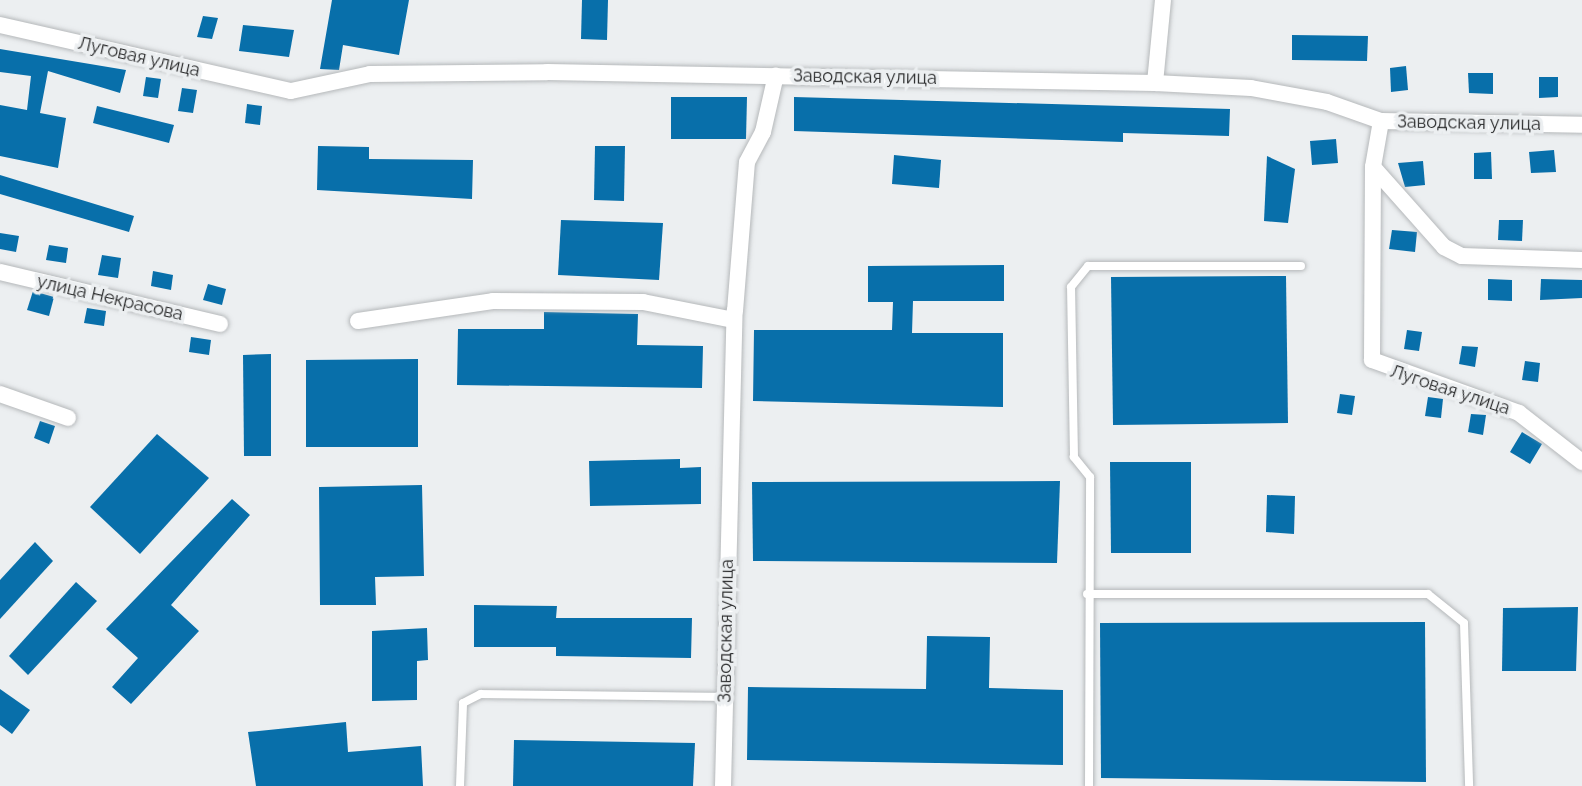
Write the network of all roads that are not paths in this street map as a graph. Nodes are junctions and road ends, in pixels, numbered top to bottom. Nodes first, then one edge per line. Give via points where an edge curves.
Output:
1 (1163, 0) edge
2 (0, 25) edge
3 (776, 75) junction
4 (1155, 83) junction
5 (1381, 121) junction
6 (1582, 125) edge
7 (1373, 167) junction
8 (1582, 260) edge
9 (1301, 266) dead end
10 (0, 272) edge
11 (734, 320) junction
12 (358, 321) dead end
13 (220, 324) dead end
14 (0, 394) edge
15 (68, 418) dead end
16 (1582, 462) edge
17 (1087, 594) junction
18 (726, 697) junction
19 (460, 786) edge
20 (723, 786) edge
21 (1089, 786) edge
22 (1469, 786) edge

1 - 4 street
2 - 3 street, Луговая улица via 278,89 311,91 370,74
3 - 4 street, Заводская улица
3 - 11 street, Заводская улица via 763,132 747,162
4 - 5 street, Заводская улица via 1251,88 1327,102
5 - 6 street, Заводская улица
5 - 7 street
7 - 8 street via 1452,251
7 - 16 street, Луговая улица via 1372,360 1519,413
9 - 17 lane via 1088,266 1071,287 1074,457 1090,477
10 - 13 street, улица Некрасова
11 - 12 street via 643,302 493,301
11 - 18 street, Заводская улица
14 - 15 street
17 - 21 lane
17 - 22 lane via 1429,594 1464,623
18 - 19 lane via 481,694 461,711
18 - 20 street, Заводская улица

